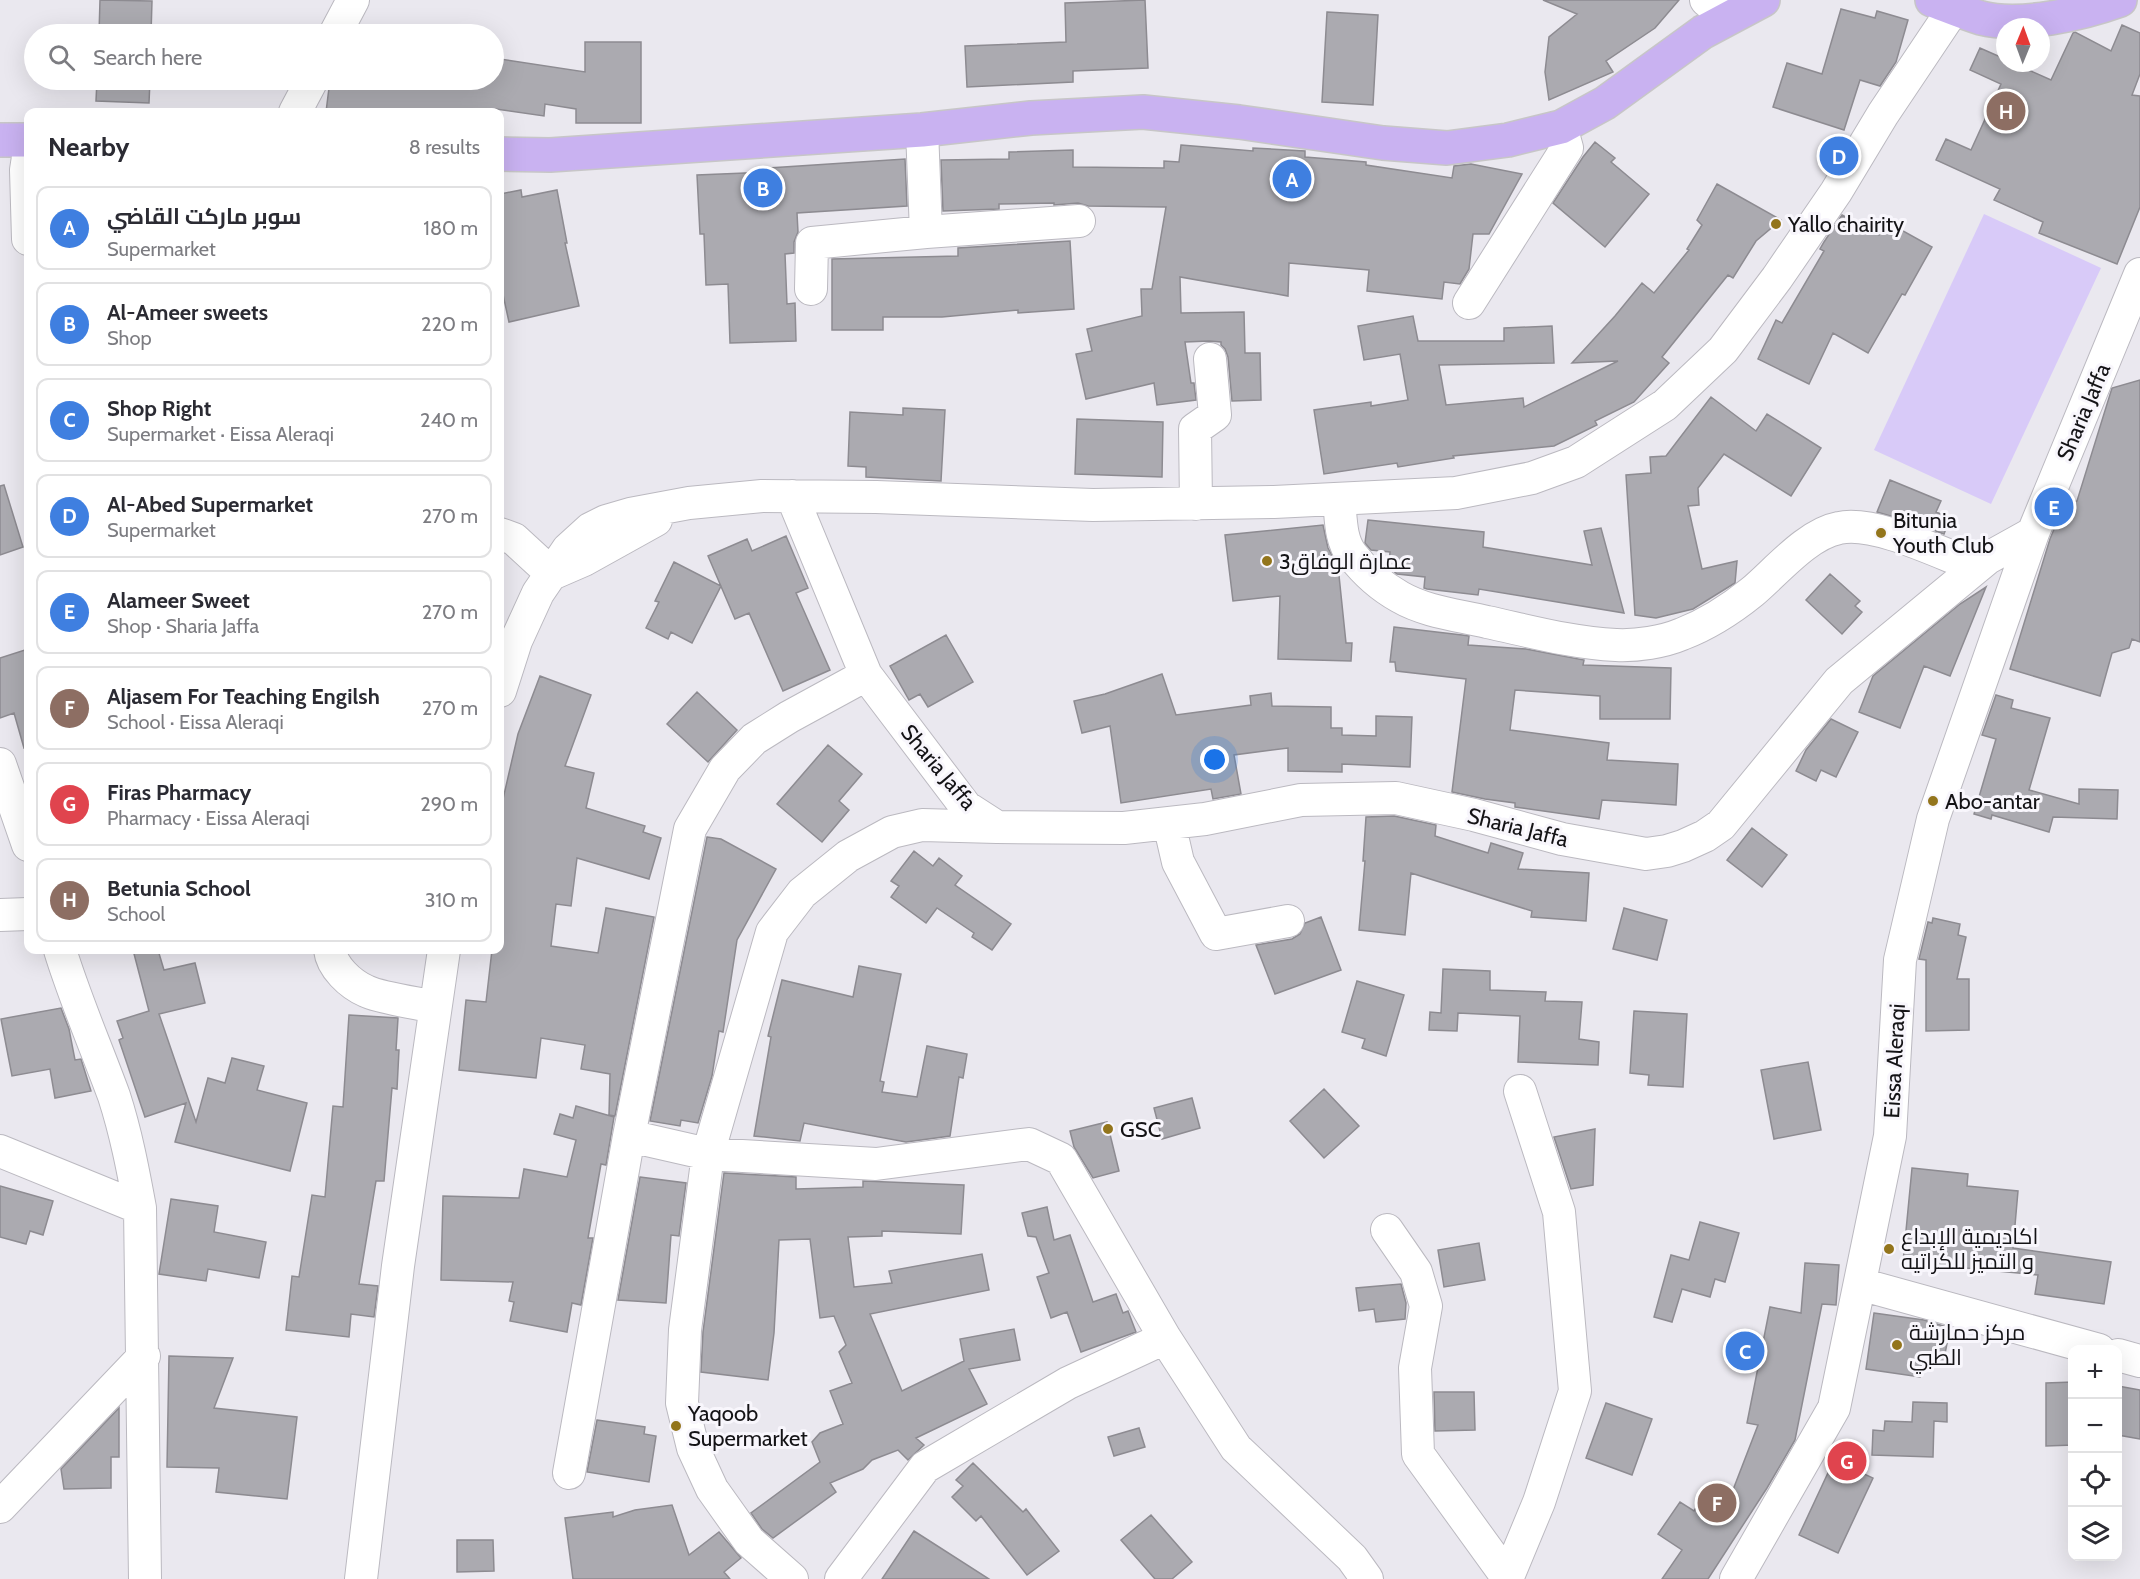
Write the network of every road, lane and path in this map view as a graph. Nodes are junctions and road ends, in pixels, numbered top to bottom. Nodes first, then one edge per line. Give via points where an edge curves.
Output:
1 (353, 0) edge
2 (1763, 0) edge
3 (1947, 3) edge
4 (2113, 3) edge
5 (1717, 9) edge
6 (2140, 9) edge
7 (340, 24) edge
8 (307, 90) edge
9 (297, 108) edge
10 (1561, 127) junction
11 (922, 130) junction
12 (0, 140) edge
13 (24, 140) edge
14 (504, 154) edge
15 (1079, 221) dead end
16 (926, 232) junction
17 (2140, 274) edge
18 (811, 289) dead end
19 (1469, 303) dead end
20 (1210, 358) dead end
21 (792, 496) junction
22 (1339, 499) junction
23 (1196, 504) junction
24 (2033, 533) junction
25 (504, 535) edge
26 (1977, 567) junction
27 (552, 574) junction
28 (867, 675) junction
29 (504, 680) edge
30 (0, 764) edge
31 (1170, 823) junction
32 (997, 827) junction
33 (24, 833) edge
34 (24, 914) edge
35 (0, 915) edge
36 (1288, 921) dead end
37 (61, 954) edge
38 (331, 954) edge
39 (443, 954) edge
40 (435, 1007) junction
41 (1520, 1091) dead end
42 (629, 1136) junction
43 (0, 1150) edge
44 (708, 1154) junction
45 (140, 1208) junction
46 (1387, 1230) dead end
47 (1860, 1284) junction
48 (1165, 1338) junction
49 (2081, 1345) edge
50 (144, 1356) junction
51 (2122, 1356) edge
52 (2140, 1361) edge
53 (569, 1473) dead end
54 (0, 1507) edge
55 (1507, 1578) edge
56 (145, 1579) edge
57 (361, 1579) edge
58 (792, 1579) edge
59 (841, 1579) edge
60 (1367, 1579) edge
61 (1736, 1579) edge

1 - 7 street
2 - 5 main road
3 - 4 main road via 1982,18 2011,21 2046,19
3 - 22 street via 1836,192 1777,278 1723,350 1665,405 1576,462 1532,478 1456,492
4 - 6 main road
5 - 10 main road via 1703,32 1605,103
8 - 9 street
10 - 11 main road via 1508,140 1448,148 1143,112 1032,118
10 - 19 street via 1567,148
11 - 14 main road
11 - 16 street
12 - 13 main road
15 - 16 street
16 - 18 street via 812,243
17 - 24 street, Sharia Jaffa
20 - 23 street via 1215,415 1195,429
21 - 23 street via 1093,506
21 - 27 street via 689,503 584,561
21 - 28 street, Sharia Jaffa
22 - 23 street
22 - 26 street via 1342,531 1350,554 1372,577 1400,597 1423,608 1568,639 1618,645 1655,642 1711,621 1802,548 1838,528 1856,526 1889,534
24 - 26 street, Sharia Jaffa
24 - 47 street, Eissa Aleraqi via 1934,819 1900,960 1890,1136
25 - 27 street via 514,539
26 - 31 street, Sharia Jaffa via 1839,681 1721,825 1705,837 1667,851 1646,854 1562,839 1396,798 1301,800
27 - 29 street via 538,593
28 - 32 street, Sharia Jaffa via 966,807
28 - 42 street via 754,739 725,769 695,819
30 - 33 street
31 - 32 street, Sharia Jaffa via 1116,828
31 - 36 street via 1178,862 1216,934
32 - 44 street via 922,825 892,832 848,856 802,893 772,932
34 - 35 street
37 - 45 street via 114,1097 131,1156
38 - 40 street via 346,977 366,992
39 - 40 street
40 - 57 street via 398,1266
41 - 55 street via 1559,1212 1575,1391 1539,1502
42 - 44 street
42 - 53 street
43 - 45 street
44 - 48 street via 876,1164 1029,1144 1061,1160
44 - 58 street via 685,1330 682,1403 693,1448 712,1489 749,1541
45 - 50 street
46 - 55 street via 1416,1272 1426,1306 1415,1368 1418,1454
47 - 49 street
47 - 61 street, Eissa Aleraqi via 1834,1408
48 - 59 street via 1068,1383 925,1467
48 - 60 street via 1236,1448 1352,1558
50 - 54 street
50 - 56 street
51 - 52 street

